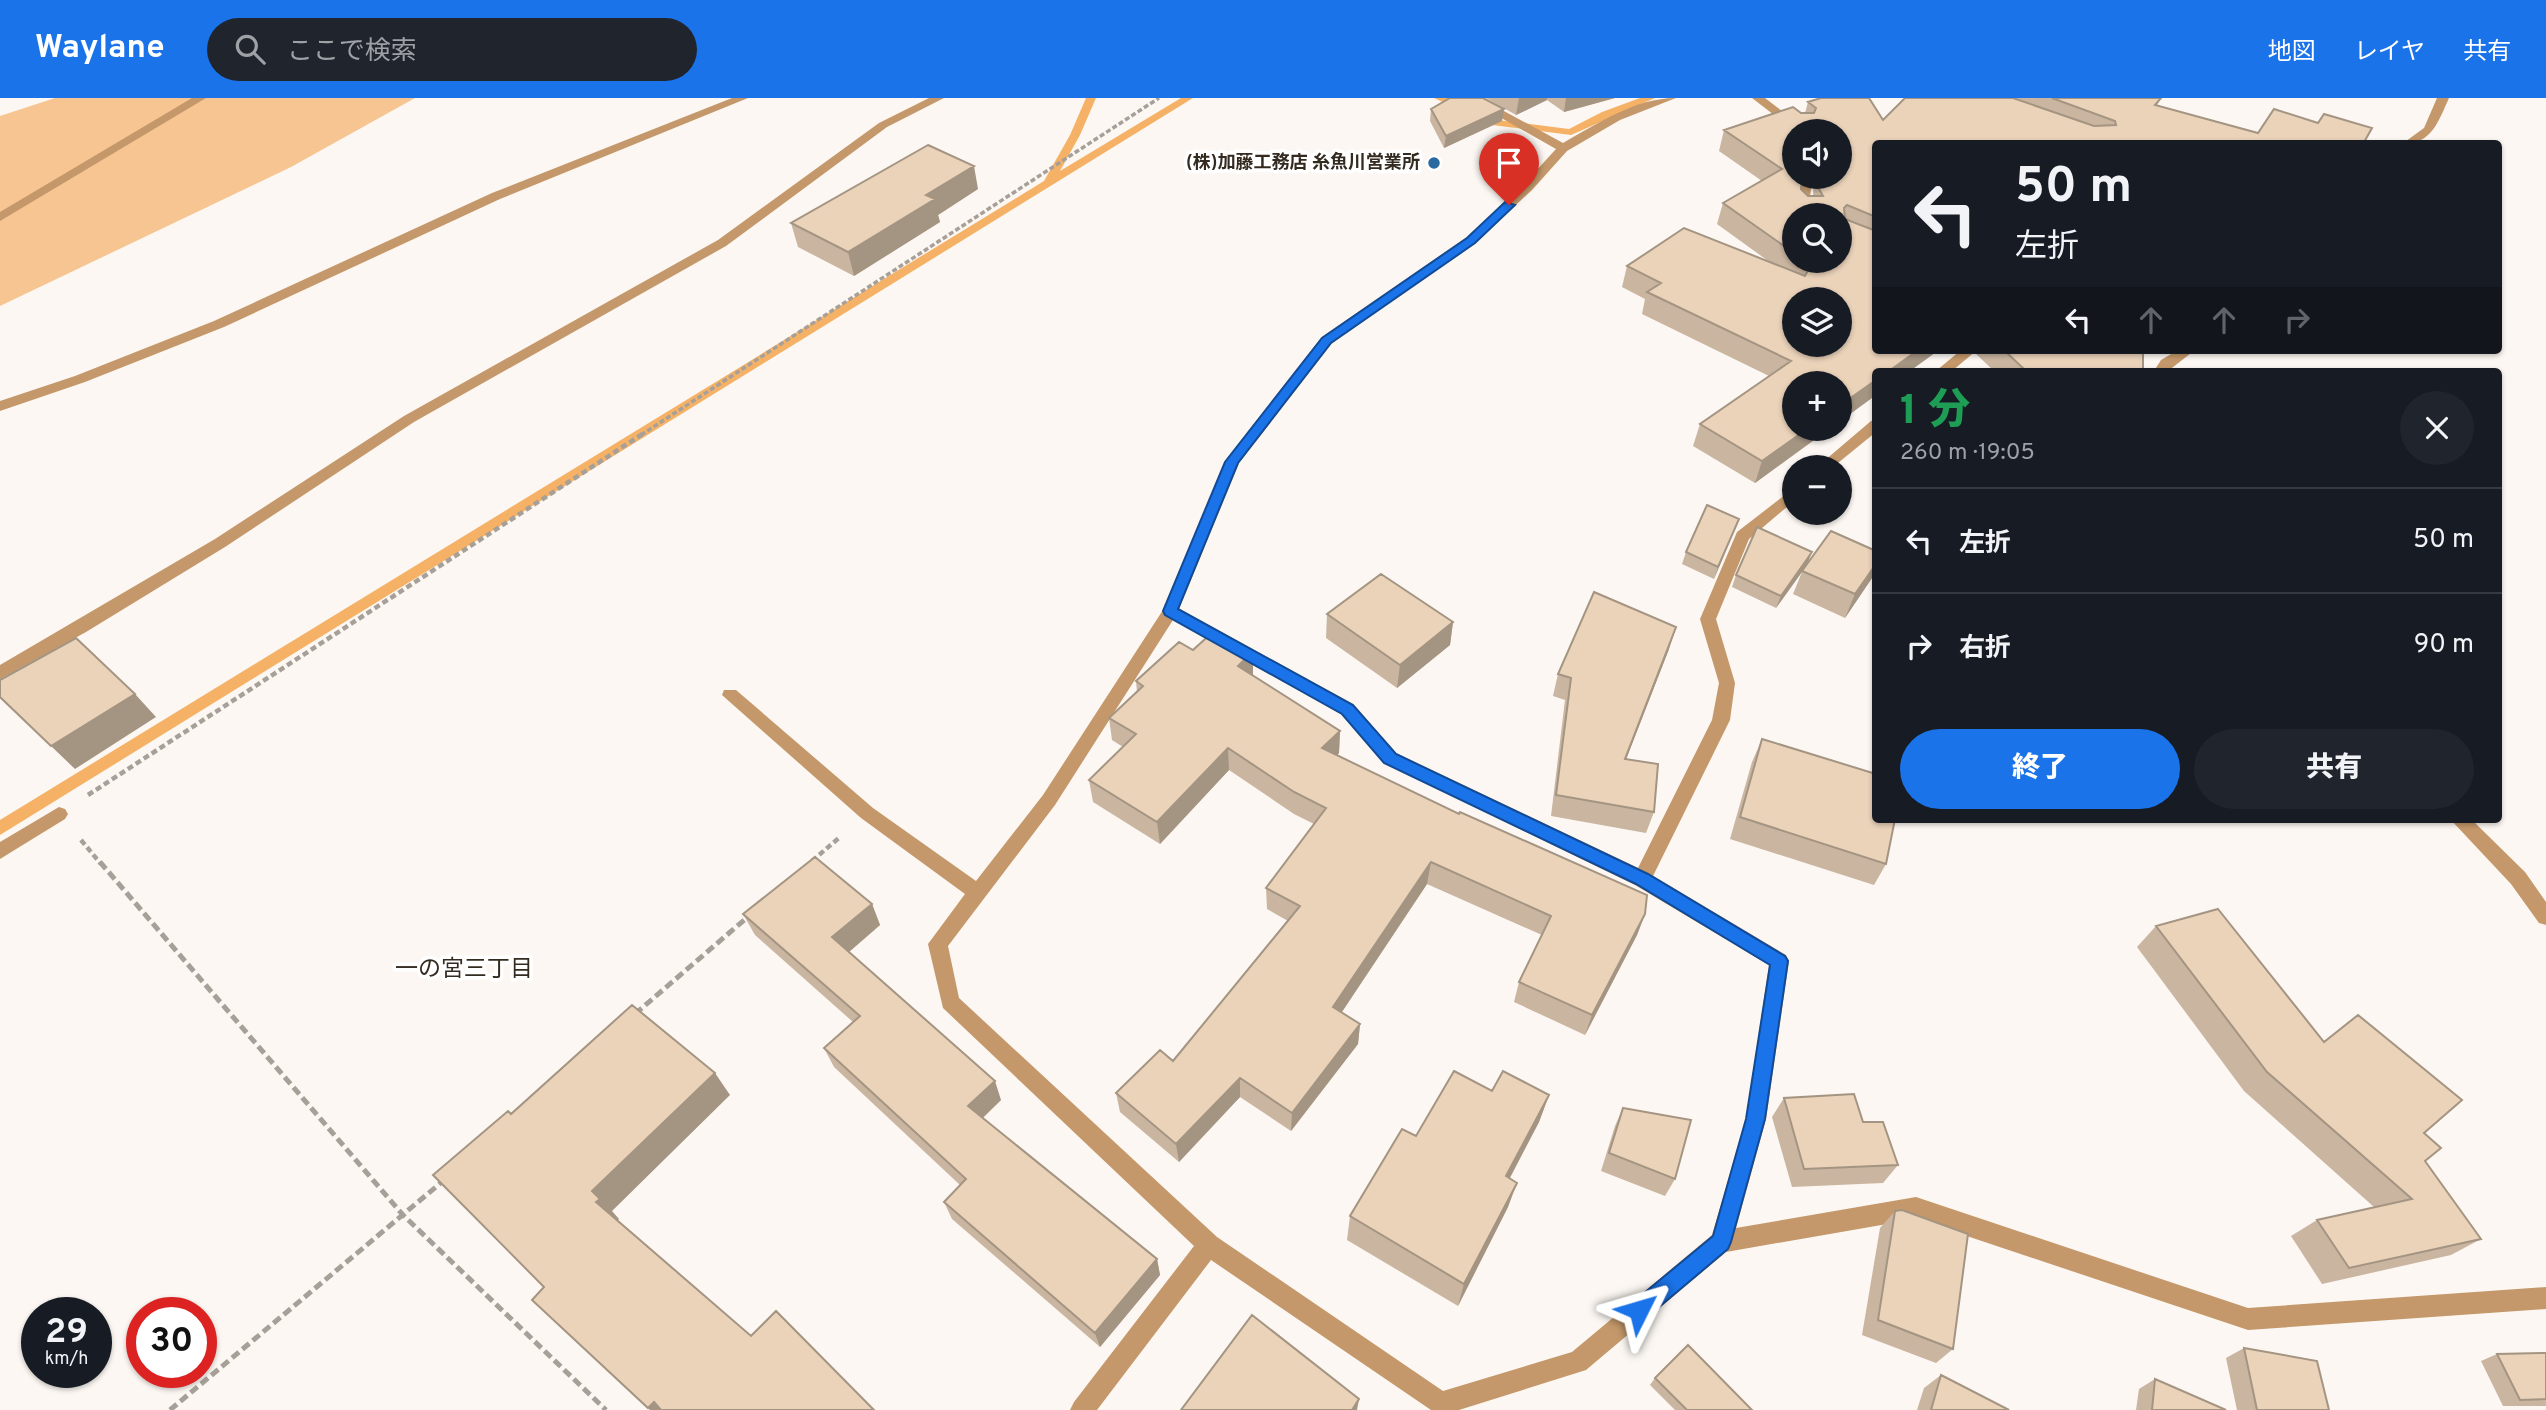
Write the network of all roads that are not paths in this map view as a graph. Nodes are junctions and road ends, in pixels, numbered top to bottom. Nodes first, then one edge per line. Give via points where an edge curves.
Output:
1 (200, 98) edge
2 (742, 98) edge
3 (938, 98) edge
4 (1472, 98) edge
5 (1670, 98) edge
6 (1758, 98) edge
7 (2443, 98) edge
8 (1786, 119) edge
9 (2414, 140) edge
10 (1563, 148) junction
11 (0, 218) edge
12 (1965, 354) edge
13 (2181, 354) edge
14 (1947, 368) edge
15 (2163, 368) edge
16 (0, 406) edge
17 (1872, 427) edge
18 (1839, 455) edge
19 (1782, 503) edge
20 (1170, 611) junction
21 (0, 673) edge
22 (730, 695) dead end
23 (59, 814) road end
24 (2463, 823) edge
25 (0, 851) edge
26 (1642, 879) junction
27 (976, 892) junction
28 (2546, 917) edge
29 (1721, 1242) junction
30 (1209, 1245) junction
31 (2546, 1298) edge
32 (1444, 1407) edge
33 (1082, 1410) edge

1 - 11 street
2 - 16 street via 496,196 219,324
3 - 21 street via 883,125 722,243 409,419 220,543
4 - 10 street
5 - 10 street via 1616,118
6 - 8 street
7 - 9 street via 2428,130
10 - 20 street via 1471,240 1327,340 1232,462
12 - 14 street
13 - 15 street
17 - 18 street
19 - 26 street via 1742,536 1708,619 1727,683 1721,720
20 - 26 street via 1347,709 1390,758
20 - 27 street via 1049,800
22 - 27 street via 867,813
23 - 25 street
24 - 28 street via 2518,878
26 - 29 street via 1779,961 1756,1119
27 - 30 street via 938,944 950,1002
29 - 31 street via 1916,1208 2248,1319
29 - 32 street via 1578,1362
30 - 32 street
30 - 33 street

